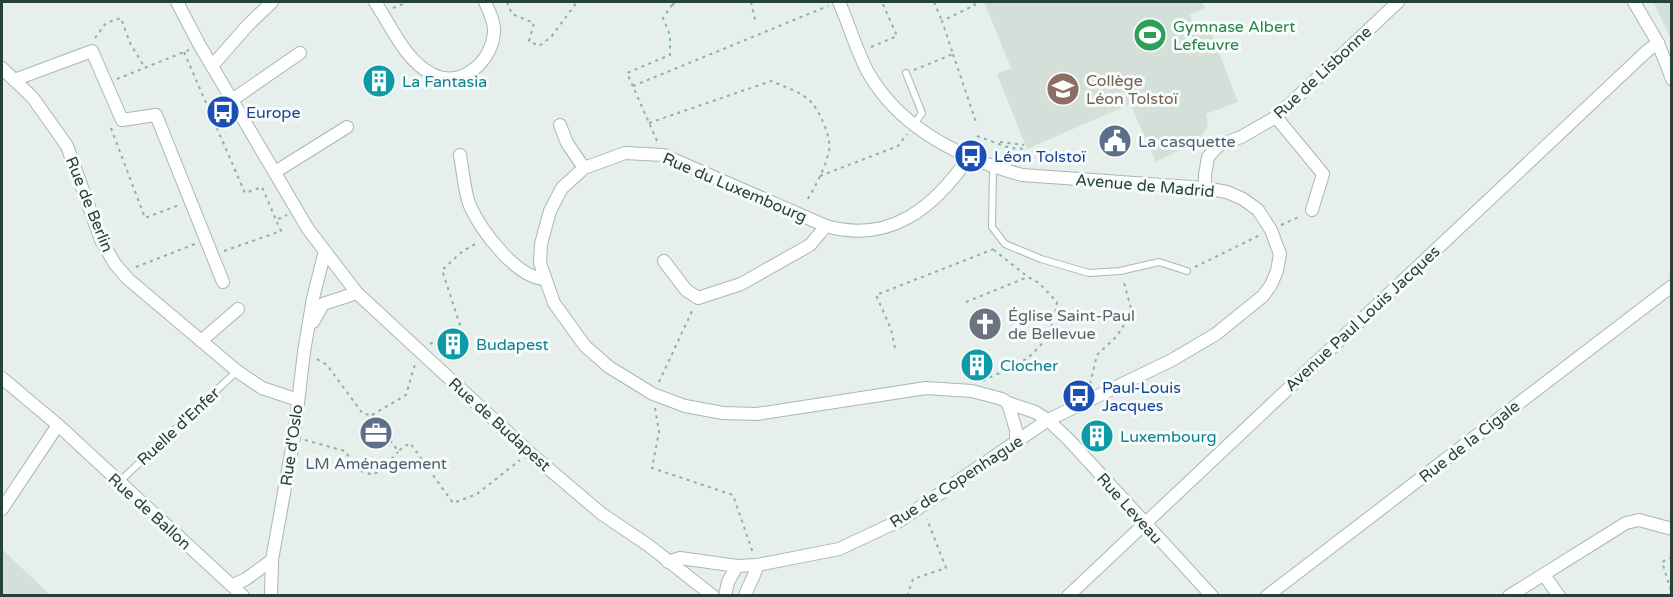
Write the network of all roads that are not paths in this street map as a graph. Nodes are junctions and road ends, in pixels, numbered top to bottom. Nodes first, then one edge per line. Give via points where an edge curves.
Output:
1 (177, 2) edge
2 (272, 2) edge
3 (375, 2) edge
4 (485, 2) edge
5 (839, 2) edge
6 (1398, 2) edge
7 (1634, 2) edge
8 (1658, 43) junction
9 (300, 53) dead end
10 (212, 66) junction
11 (2, 68) edge
12 (906, 73) road end
13 (1671, 79) edge
14 (14, 80) junction
15 (232, 100) junction
16 (1278, 115) junction
17 (560, 124) dead end
18 (913, 126) junction
19 (347, 128) dead end
20 (460, 155) dead end
21 (969, 157) junction
22 (584, 168) junction
23 (993, 168) junction
24 (275, 172) junction
25 (1205, 188) junction
26 (1312, 210) road end
27 (826, 226) junction
28 (325, 251) junction
29 (664, 261) dead end
30 (1187, 271) road end
31 (545, 279) junction
32 (223, 282) dead end
33 (1671, 285) edge
34 (357, 293) junction
35 (238, 309) dead end
36 (309, 330) junction
37 (201, 341) junction
38 (237, 371) junction
39 (2, 378) edge
40 (298, 400) junction
41 (1008, 403) junction
42 (1048, 420) junction
43 (58, 425) junction
44 (1016, 442) junction
45 (118, 482) junction
46 (2, 509) edge
47 (1143, 523) junction
48 (1671, 529) edge
49 (272, 560) junction
50 (668, 562) junction
51 (757, 565) junction
52 (737, 566) junction
53 (1544, 575) junction
54 (233, 585) junction
55 (243, 596) edge
56 (271, 596) edge
57 (713, 596) edge
58 (725, 596) edge
59 (745, 596) edge
60 (1068, 596) edge
61 (1212, 596) edge
62 (1267, 596) edge
63 (1509, 596) edge
64 (1559, 596) edge

1 - 10 street, Rue de Budapest
2 - 10 street
3 - 4 street via 416,63 441,78 472,72 482,64 494,30
5 - 18 street, Avenue de Madrid via 869,74
6 - 16 street, Rue de Lisbonne
7 - 8 street
8 - 13 street
8 - 47 street, Avenue Paul Louis Jacques
9 - 15 street
10 - 15 street, Rue de Budapest
11 - 14 street, Rue de Berlin
12 - 18 lane via 922,113
14 - 32 street via 92,51 122,120 156,115
14 - 37 street, Rue de Berlin via 33,98 67,146 101,240 122,272
15 - 24 street, Rue de Budapest
16 - 25 street, Rue de Lisbonne via 1219,145 1208,157
16 - 26 street via 1323,174
17 - 22 street
18 - 21 street, Avenue de Madrid
19 - 24 street
20 - 31 street via 470,204 487,237 520,269
21 - 23 street, Avenue de Madrid
21 - 27 street, Rue du Luxembourg via 941,191 904,221 865,232
22 - 27 street, Rue du Luxembourg via 625,153 663,155
22 - 31 street, Rue du Luxembourg via 562,188 550,211 541,244 540,263
23 - 25 street, Avenue de Madrid via 1022,175
23 - 30 lane via 992,227 1005,244 1089,273 1159,262
24 - 28 street, Rue de Budapest
25 - 42 street, Avenue de Madrid via 1227,192 1258,210 1280,254 1271,285 1216,334 1172,360
27 - 29 street via 810,245 741,284 698,298 686,290
28 - 34 street, Rue de Budapest
28 - 36 street, Rue d'Oslo
31 - 41 street, Rue du Luxembourg via 554,303 585,346 609,367 653,394 694,408 757,414 926,388 972,392
33 - 62 street, Rue de la Cigale
34 - 36 street, Rue d'Oslo via 323,304
34 - 50 street, Rue de Budapest via 530,453 602,514
35 - 37 street
36 - 40 street, Rue d'Oslo
37 - 38 street, Rue de Berlin
38 - 40 street, Rue de Berlin via 262,388
38 - 45 lane, Ruelle d'Enfer
39 - 43 street, Rue de Ballon
40 - 49 street, Rue d'Oslo
41 - 42 street, Rue du Luxembourg
41 - 44 street
42 - 44 street, Rue de Copenhague
42 - 47 street, Rue Leveau
43 - 45 street, Rue de Ballon
43 - 46 street
44 - 51 street, Rue de Copenhague via 901,520 839,549
45 - 54 street, Rue de Ballon
47 - 60 street, Avenue Paul Louis Jacques
47 - 61 street, Rue Leveau
48 - 53 street via 1639,520 1626,523
49 - 54 street
49 - 56 street, Rue d'Oslo
50 - 52 street, Rue de Copenhague via 680,558
50 - 57 street, Rue de Budapest
51 - 52 street, Rue de Copenhague
51 - 59 street
52 - 58 street
53 - 63 street
53 - 64 street
54 - 55 street, Rue de Ballon

